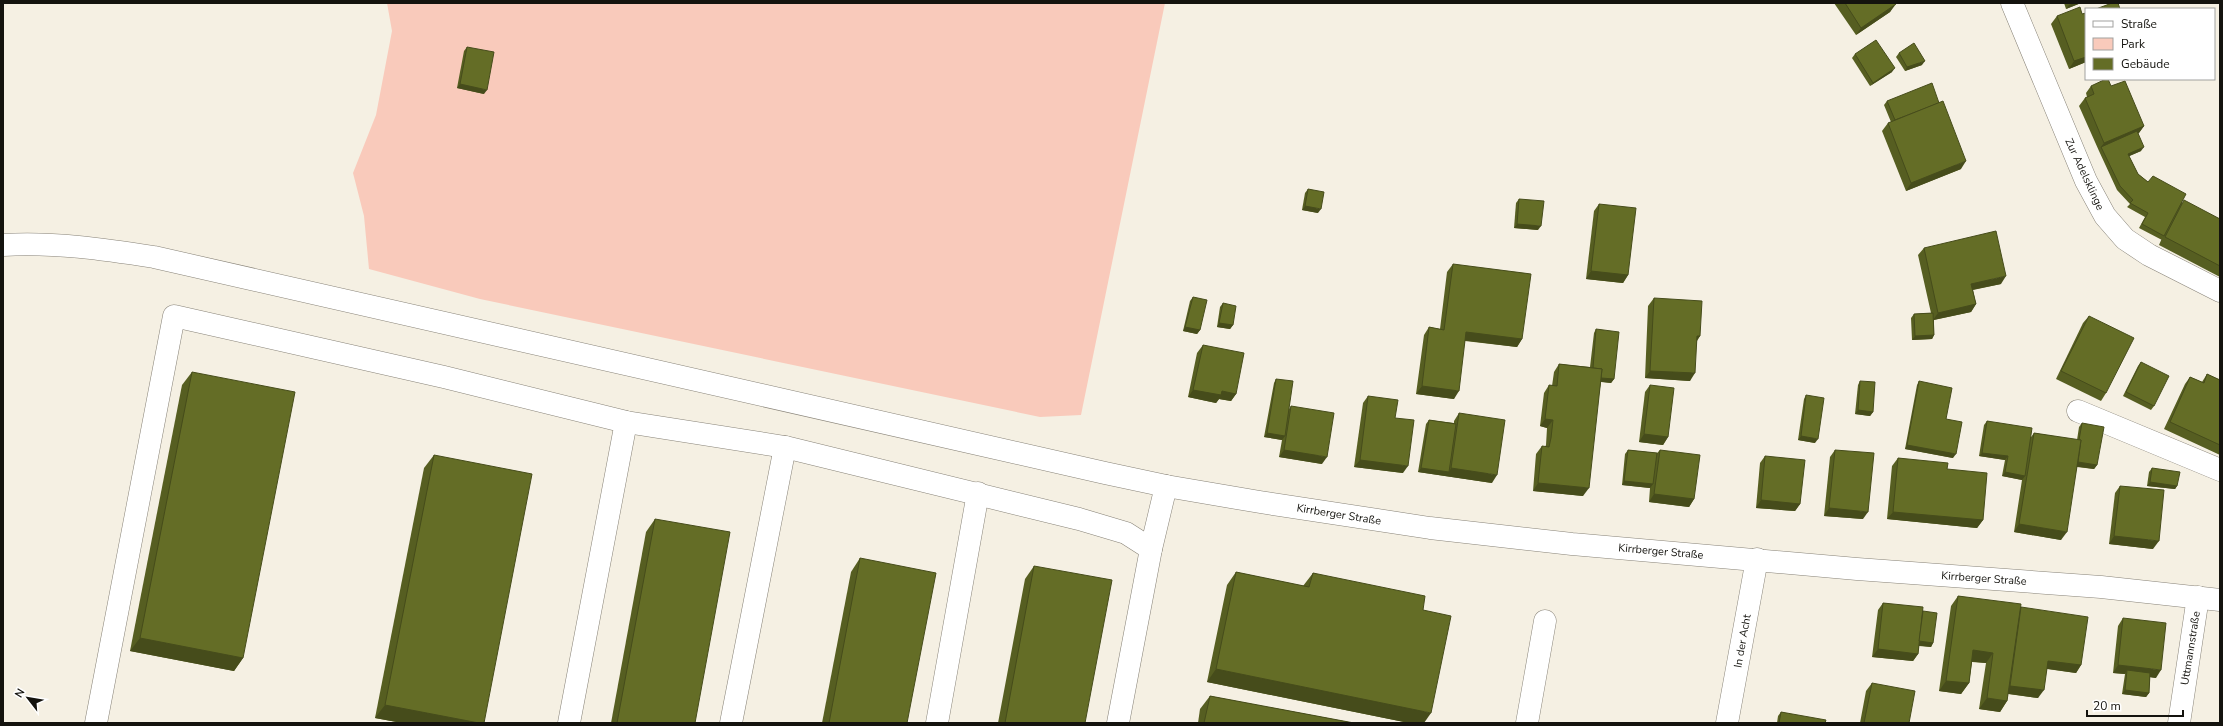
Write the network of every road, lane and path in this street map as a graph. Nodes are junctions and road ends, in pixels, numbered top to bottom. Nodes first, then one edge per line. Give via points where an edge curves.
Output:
1 (2012, 3) edge
2 (3, 245) edge
3 (2220, 291) edge
4 (2078, 411) dead end
5 (626, 422) junction
6 (785, 446) junction
7 (2220, 470) edge
8 (1166, 486) junction
9 (978, 493) junction
10 (1151, 549) junction
11 (1758, 559) junction
12 (2198, 597) junction
13 (2220, 600) edge
14 (1545, 621) dead end
15 (96, 723) edge
16 (569, 723) edge
17 (731, 723) edge
18 (937, 723) edge
19 (1118, 723) edge
20 (1527, 723) edge
21 (1727, 723) edge
22 (2179, 723) edge

1 - 3 street, Zur Adelsklinge via 2086,181 2104,216 2125,239 2149,255
2 - 8 street, Kirrberger Straße via 34,243 85,246 154,257
4 - 7 street
5 - 6 street
5 - 15 street via 444,377 174,316
5 - 16 street
6 - 9 street
6 - 17 street
8 - 10 street
8 - 11 street, Kirrberger Straße via 1430,528 1572,544
9 - 10 street via 1126,533
9 - 18 street
10 - 19 street
11 - 12 street, Kirrberger Straße
11 - 21 street, In der Acht
12 - 13 street, Kirrberger Straße
12 - 22 street, Uttmannstraße
14 - 20 street

